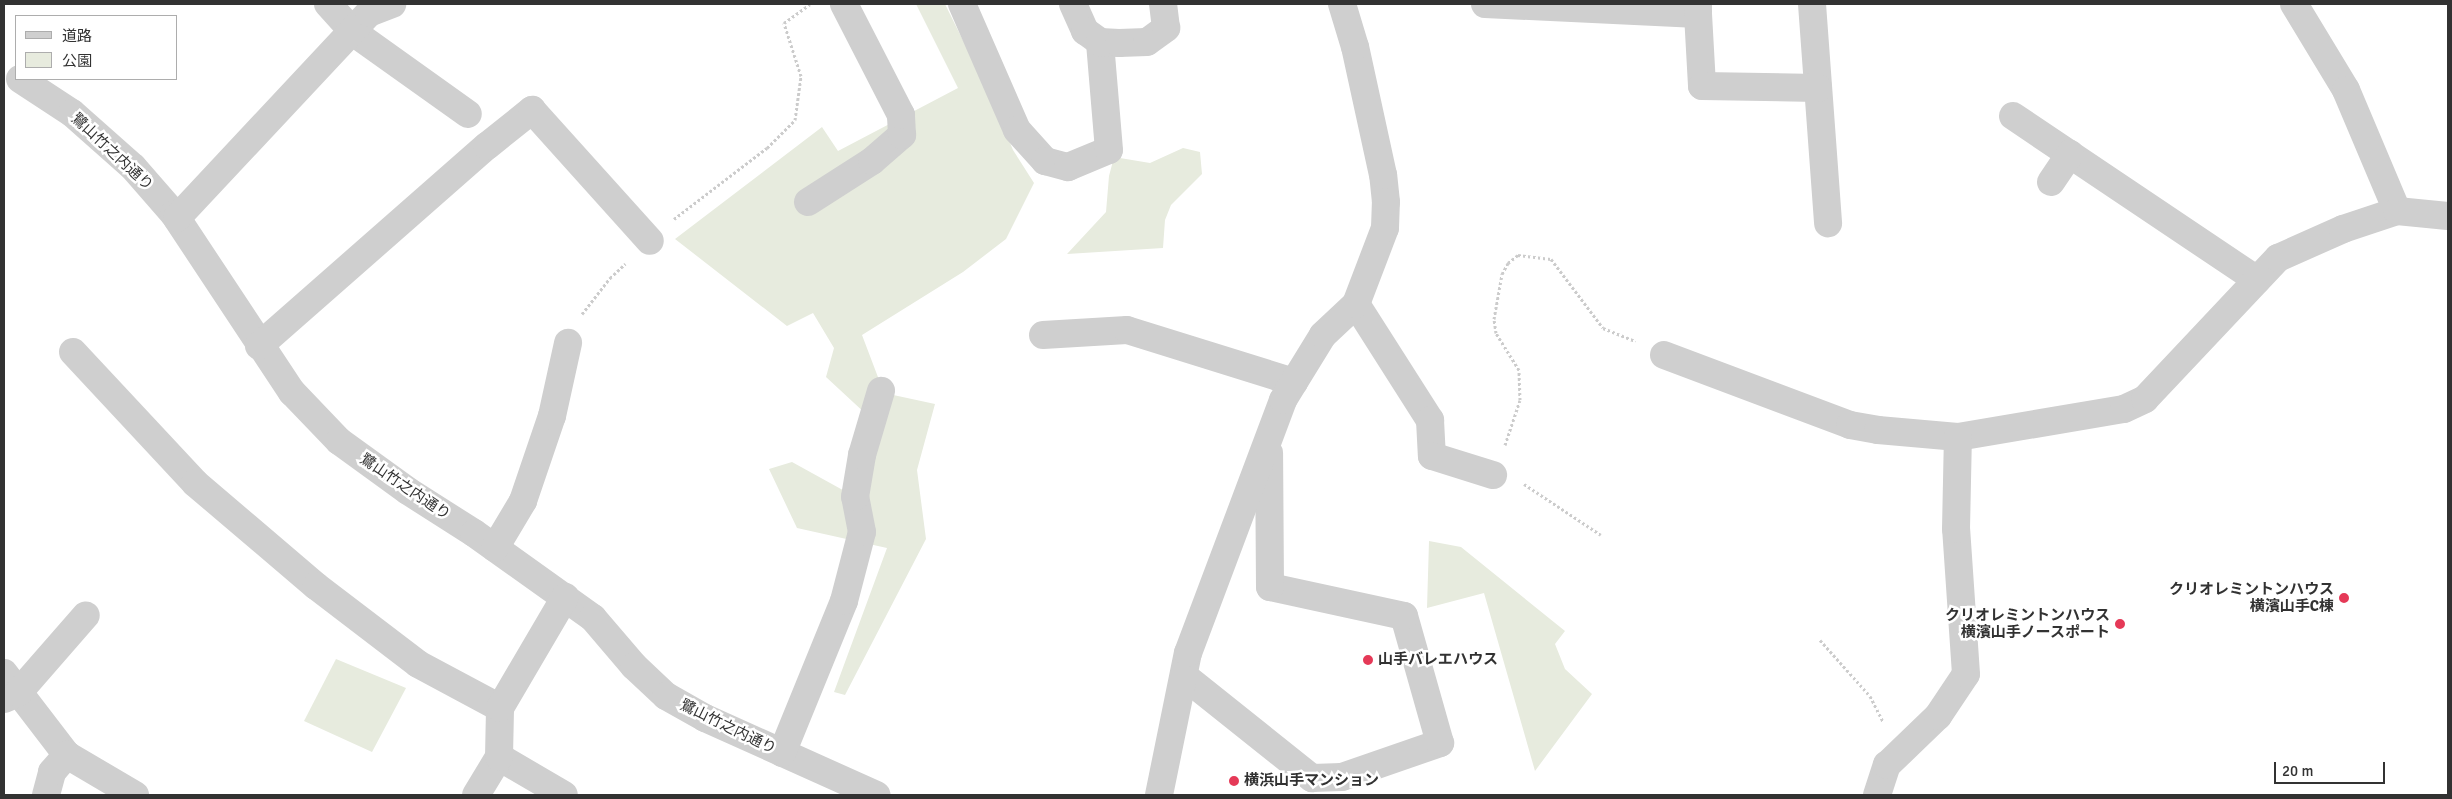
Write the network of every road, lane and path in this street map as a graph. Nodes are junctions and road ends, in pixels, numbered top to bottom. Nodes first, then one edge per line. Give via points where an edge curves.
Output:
1 (328, 4) edge
2 (810, 4) edge
3 (844, 4) edge
4 (962, 4) edge
5 (1073, 4) edge
6 (1163, 4) edge
7 (1342, 4) edge
8 (1485, 4) edge
9 (1812, 4) edge
10 (2294, 4) edge
11 (1528, 5) edge
12 (1698, 9) edge
13 (373, 13) edge
14 (1100, 42) junction
15 (4, 69) edge
16 (15, 75) edge
17 (22, 80) edge
18 (1818, 88) junction
19 (468, 114) dead end
20 (2013, 116) dead end
21 (2070, 154) junction
22 (2050, 182) dead end
23 (808, 202) dead end
24 (2397, 212) junction
25 (2448, 216) edge
26 (177, 218) junction
27 (1828, 223) dead end
28 (650, 241) junction
29 (2257, 280) junction
30 (1356, 304) junction
31 (1043, 335) dead end
32 (568, 343) joint
33 (259, 346) junction
34 (73, 352) dead end
35 (1664, 355) joint
36 (1294, 382) junction
37 (881, 391) dead end
38 (1269, 437) junction
39 (1958, 437) junction
40 (1495, 471) junction
41 (1601, 535) dead end
42 (495, 548) junction
43 (565, 597) junction
44 (86, 614) dead end
45 (1820, 640) dead end
46 (1184, 676) junction
47 (8, 688) edge
48 (500, 708) junction
49 (782, 753) junction
50 (67, 755) junction
51 (499, 757) junction
52 (1887, 765) junction
53 (46, 795) edge
54 (134, 795) edge
55 (476, 795) edge
56 (564, 795) edge
57 (876, 795) edge
58 (1159, 795) edge
59 (1877, 795) edge

1 - 13 street
2 - 28 path via 784,23 801,76 795,120 767,148
3 - 23 street via 901,115 902,135 872,161
4 - 14 street via 1017,130 1045,162 1068,167 1108,150
5 - 14 street via 1085,31
6 - 14 street via 1166,28 1147,42
7 - 30 street via 1355,47 1386,202 1385,228
8 - 11 street
9 - 18 street
10 - 24 street via 2346,90
11 - 12 street
12 - 18 street via 1702,86
13 - 19 street
13 - 26 street
15 - 16 street
17 - 26 street, 鷺山竹之内通り via 72,113 133,167
18 - 27 street
20 - 21 street
21 - 22 street
21 - 29 street
24 - 25 street
24 - 29 street via 2343,230 2278,258
26 - 33 street, 鷺山竹之内通り
28 - 32 path via 610,278 586,308
28 - 33 street via 532,110
29 - 39 street via 2145,399 2124,409
30 - 36 street via 1323,335
30 - 40 street via 1430,420 1432,456
31 - 36 street via 1126,330
32 - 42 street via 552,416 523,501
33 - 42 street, 鷺山竹之内通り via 292,392 339,441 408,492
34 - 48 street via 195,483 316,586 418,664
35 - 39 street via 1850,426
35 - 40 path via 1603,328 1551,259 1518,255 1502,274 1494,318 1496,333 1519,370 1520,400
36 - 38 street via 1283,400
37 - 49 street via 862,456 856,498 862,532 844,601
38 - 46 street via 1188,653
38 - 46 street via 1270,587 1404,616 1440,742 1342,777 1312,778
39 - 52 street via 1956,528 1966,674 1938,716
40 - 41 path
42 - 43 street, 鷺山竹之内通り
43 - 48 street
43 - 49 street, 鷺山竹之内通り via 593,618 634,666 666,696 705,718
44 - 47 street
45 - 52 path via 1870,696 1886,728
46 - 58 street
47 - 50 street
48 - 51 street
49 - 57 street, 鷺山竹之内通り
50 - 53 street via 52,772
50 - 54 street
51 - 55 street
51 - 56 street
52 - 59 street

